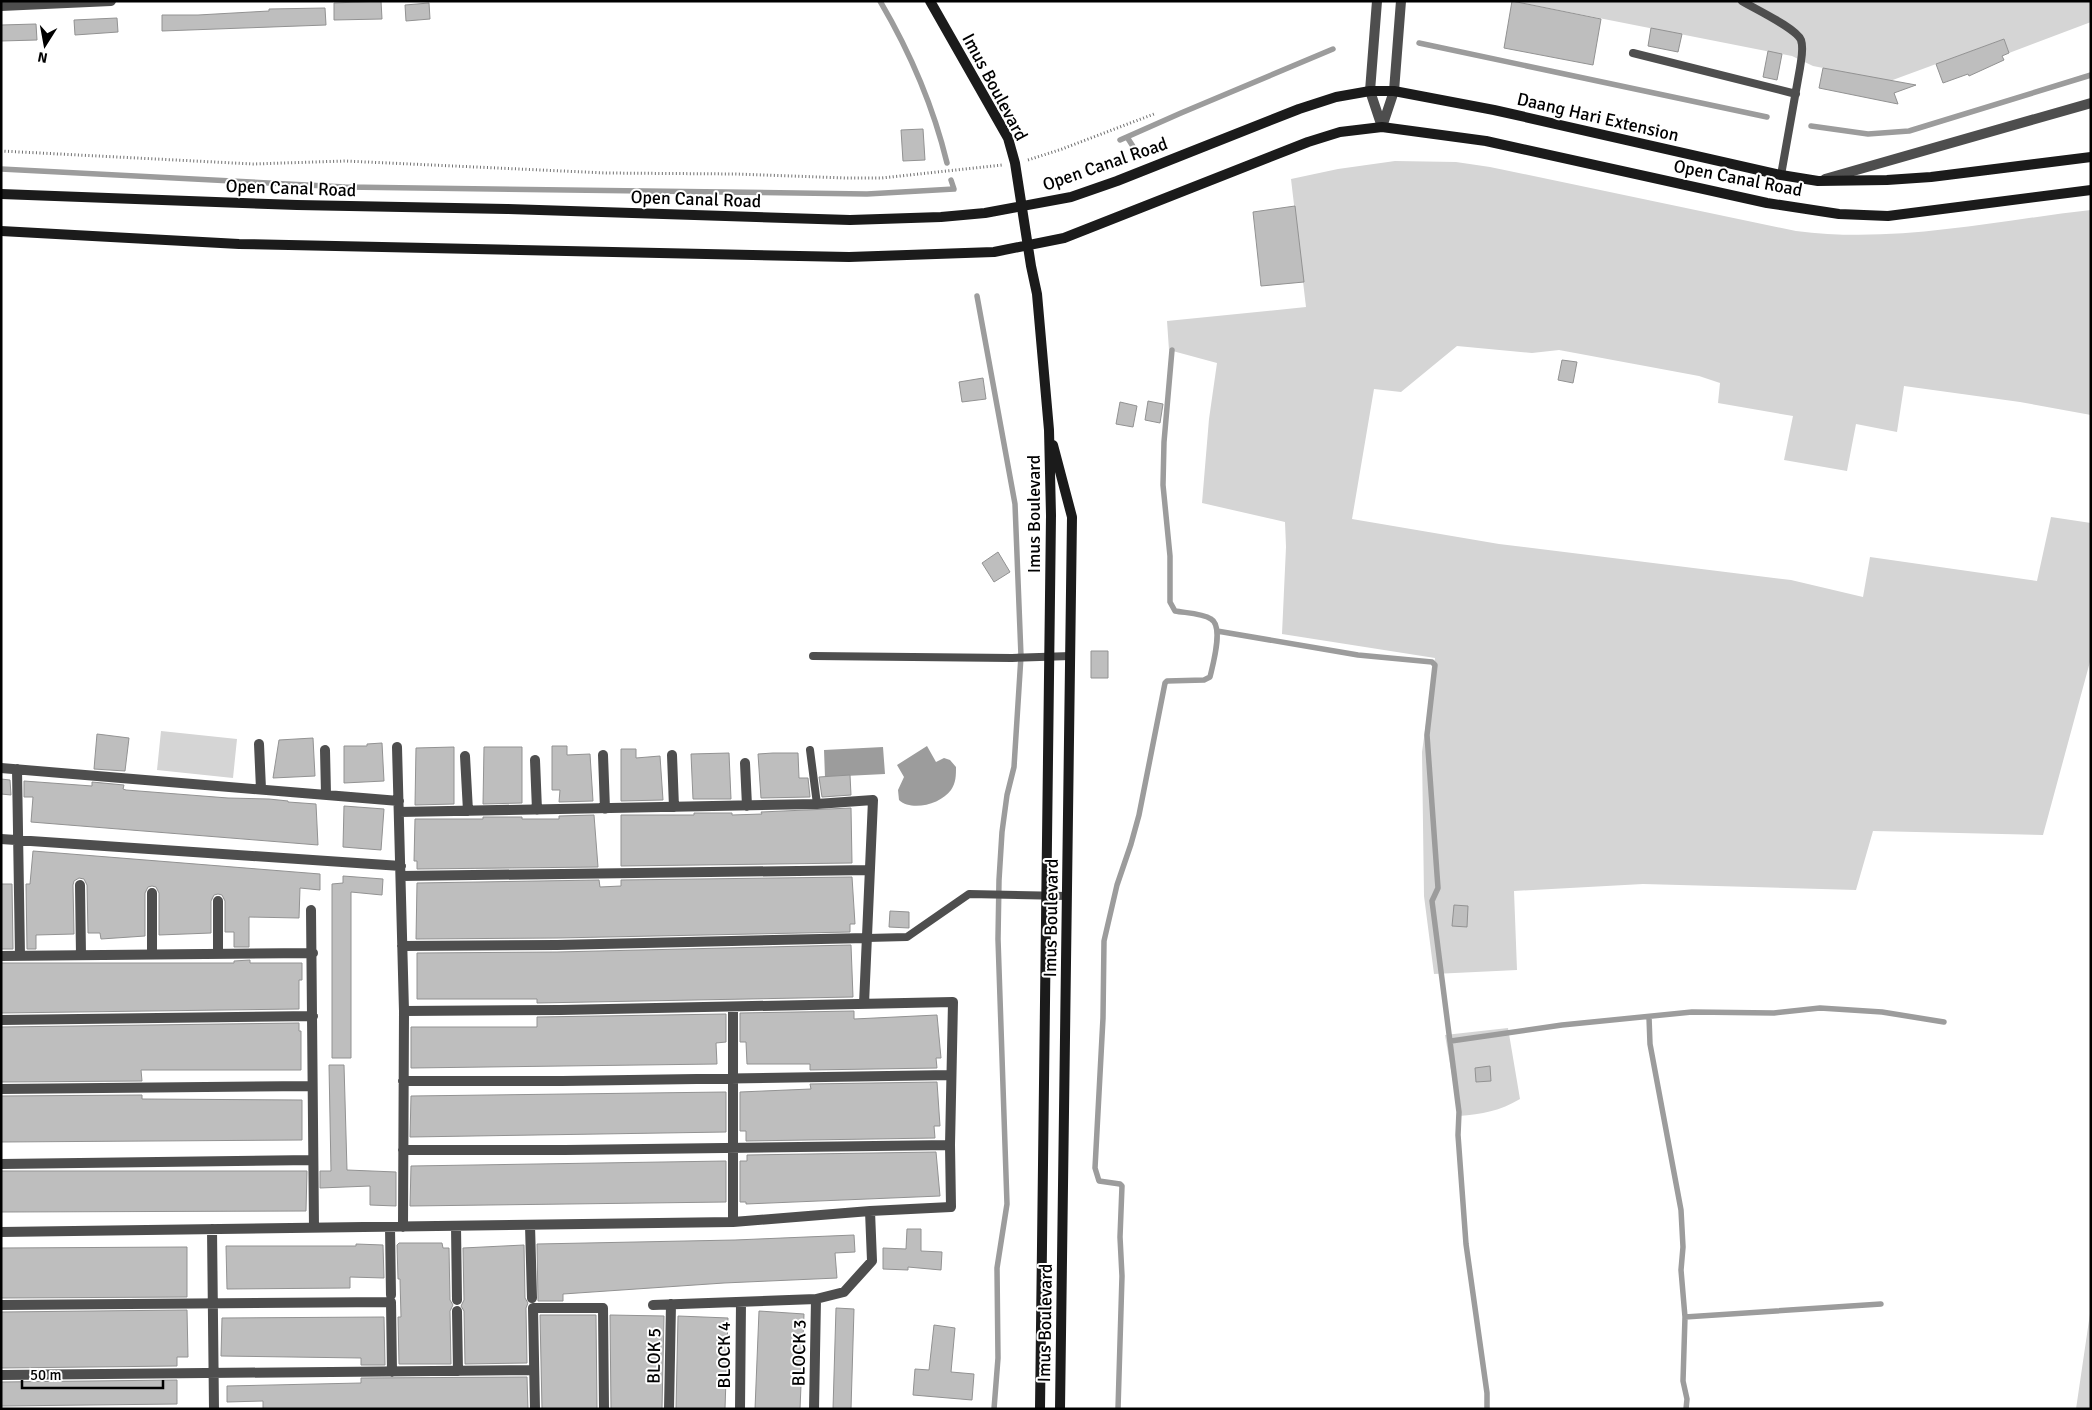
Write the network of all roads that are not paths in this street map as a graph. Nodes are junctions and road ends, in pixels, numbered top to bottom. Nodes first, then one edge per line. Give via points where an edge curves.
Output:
1 (111, 1) edge
2 (930, 1) edge
3 (1377, 1) edge
4 (1401, 1) edge
5 (1742, 1) edge
6 (89, 2) edge
7 (20, 3) edge
8 (1, 6) edge
9 (1633, 53) dead end
10 (1370, 91) junction
11 (1394, 91) junction
12 (1796, 94) junction
13 (2091, 103) edge
14 (1382, 127) junction
15 (2091, 157) edge
16 (1781, 175) junction
17 (1818, 181) junction
18 (2091, 190) edge
19 (1, 194) edge
20 (1023, 207) junction
21 (1, 230) edge
22 (1028, 246) junction
23 (1049, 430) junction
24 (812, 656) dead end
25 (1070, 656) junction
26 (1049, 657) junction
27 (259, 744) dead end
28 (397, 746) dead end
29 (325, 750) dead end
30 (810, 750) dead end
31 (603, 755) dead end
32 (465, 756) dead end
33 (672, 756) dead end
34 (535, 760) dead end
35 (745, 763) dead end
36 (1, 768) edge
37 (17, 769) junction
38 (261, 789) junction
39 (326, 794) junction
40 (398, 801) junction
41 (816, 804) junction
42 (746, 806) junction
43 (674, 807) junction
44 (605, 809) junction
45 (537, 810) junction
46 (399, 812) junction
47 (468, 812) junction
48 (1, 839) edge
49 (18, 841) junction
50 (870, 870) junction
51 (401, 871) junction
52 (80, 885) dead end
53 (152, 893) dead end
54 (1046, 895) junction
55 (1067, 896) junction
56 (218, 901) dead end
57 (311, 910) dead end
58 (867, 938) junction
59 (402, 946) junction
60 (312, 953) junction
61 (152, 954) junction
62 (218, 954) junction
63 (81, 955) junction
64 (1, 956) edge
65 (20, 956) junction
66 (864, 1004) junction
67 (732, 1007) junction
68 (404, 1011) junction
69 (313, 1016) junction
70 (1, 1020) edge
71 (951, 1074) junction
72 (733, 1078) junction
73 (403, 1081) junction
74 (312, 1086) junction
75 (1, 1089) edge
76 (950, 1145) junction
77 (733, 1148) junction
78 (403, 1150) junction
79 (313, 1160) junction
80 (1, 1164) edge
81 (870, 1211) junction
82 (733, 1222) junction
83 (530, 1225) junction
84 (456, 1226) junction
85 (390, 1227) junction
86 (403, 1227) junction
87 (314, 1228) junction
88 (212, 1229) junction
89 (1, 1232) edge
90 (391, 1296) dead end
91 (532, 1298) dead end
92 (816, 1299) junction
93 (740, 1302) junction
94 (213, 1304) junction
95 (671, 1304) junction
96 (1, 1305) edge
97 (654, 1305) dead end
98 (534, 1370) junction
99 (458, 1371) junction
100 (392, 1372) junction
101 (213, 1373) junction
102 (1, 1374) edge
103 (214, 1409) edge
104 (534, 1409) edge
105 (604, 1409) edge
106 (669, 1409) edge
107 (740, 1409) edge
108 (814, 1409) edge
109 (1040, 1409) edge
110 (1060, 1409) edge

1 - 6 street
2 - 20 main road, Imus Boulevard via 1008,138
3 - 10 street
4 - 11 street
5 - 12 lane via 1791,29 1801,40
6 - 7 street
7 - 8 street
9 - 12 lane
10 - 11 main road, Daang Hari Extension
10 - 14 street
10 - 20 main road, Open Canal Road via 1336,97 1299,109 1071,197
11 - 14 street
11 - 16 main road, Daang Hari Extension via 1494,110
12 - 16 lane
13 - 17 street, Open Canal Road
14 - 18 main road, Open Canal Road via 1486,141 1767,203 1838,214 1888,216
14 - 22 main road via 1340,132 1308,142 1100,225
15 - 17 main road, Open Canal Road via 1931,177
16 - 17 main road, Daang Hari Extension
19 - 20 main road, Open Canal Road via 850,220 941,217
20 - 22 main road, Imus Boulevard
21 - 22 main road via 239,244 850,257 994,252
22 - 23 main road, Imus Boulevard via 1037,294
23 - 25 main road, Imus Boulevard via 1072,517
23 - 26 main road, Imus Boulevard
24 - 26 lane
25 - 26 lane
25 - 55 main road, Imus Boulevard
26 - 54 main road, Imus Boulevard
27 - 38 street
28 - 40 street
29 - 39 street
30 - 41 lane
31 - 44 street
32 - 47 street
33 - 43 street
34 - 45 street
35 - 42 street
36 - 37 street
37 - 38 street
37 - 49 street
38 - 39 street
39 - 40 street
40 - 46 street
41 - 42 street
41 - 50 street via 873,800
42 - 43 street
43 - 44 street
44 - 45 street
45 - 47 street
46 - 47 street
46 - 51 street
48 - 49 street
49 - 51 street
49 - 65 street
50 - 51 street
50 - 58 street
51 - 59 street
52 - 63 street
53 - 61 street
54 - 55 lane
54 - 58 lane via 969,894 907,937
54 - 109 main road, Imus Boulevard
55 - 110 main road, Imus Boulevard
56 - 62 street
57 - 60 street
58 - 59 street
58 - 66 street
59 - 68 street
60 - 62 street
60 - 69 street
61 - 62 street
61 - 63 street
63 - 65 street
64 - 65 street
66 - 67 street
66 - 71 street via 953,1002
67 - 68 street
67 - 72 street
68 - 73 street
69 - 70 street
69 - 74 street
71 - 72 street
71 - 76 street
72 - 73 street
72 - 77 street
73 - 78 street
74 - 75 street
74 - 79 street
76 - 77 street
76 - 81 street via 951,1207
77 - 78 street
77 - 82 street
78 - 86 street
79 - 80 street
79 - 87 street
81 - 82 street
81 - 92 street via 872,1261 844,1292
82 - 83 street
83 - 84 street
83 - 91 street
84 - 86 street
84 - 99 street
85 - 86 street
85 - 87 street
85 - 90 street
87 - 88 street
88 - 89 street
88 - 94 street
92 - 93 street
92 - 108 street, BLOCK 3
93 - 95 street
93 - 107 street, BLOCK 4
94 - 96 street
94 - 100 street via 391,1302
94 - 101 street
95 - 97 street
95 - 106 street, BLOK 5
98 - 99 street
98 - 104 street
98 - 105 street via 533,1308 603,1308
99 - 100 street
100 - 101 street
101 - 102 street
101 - 103 street

